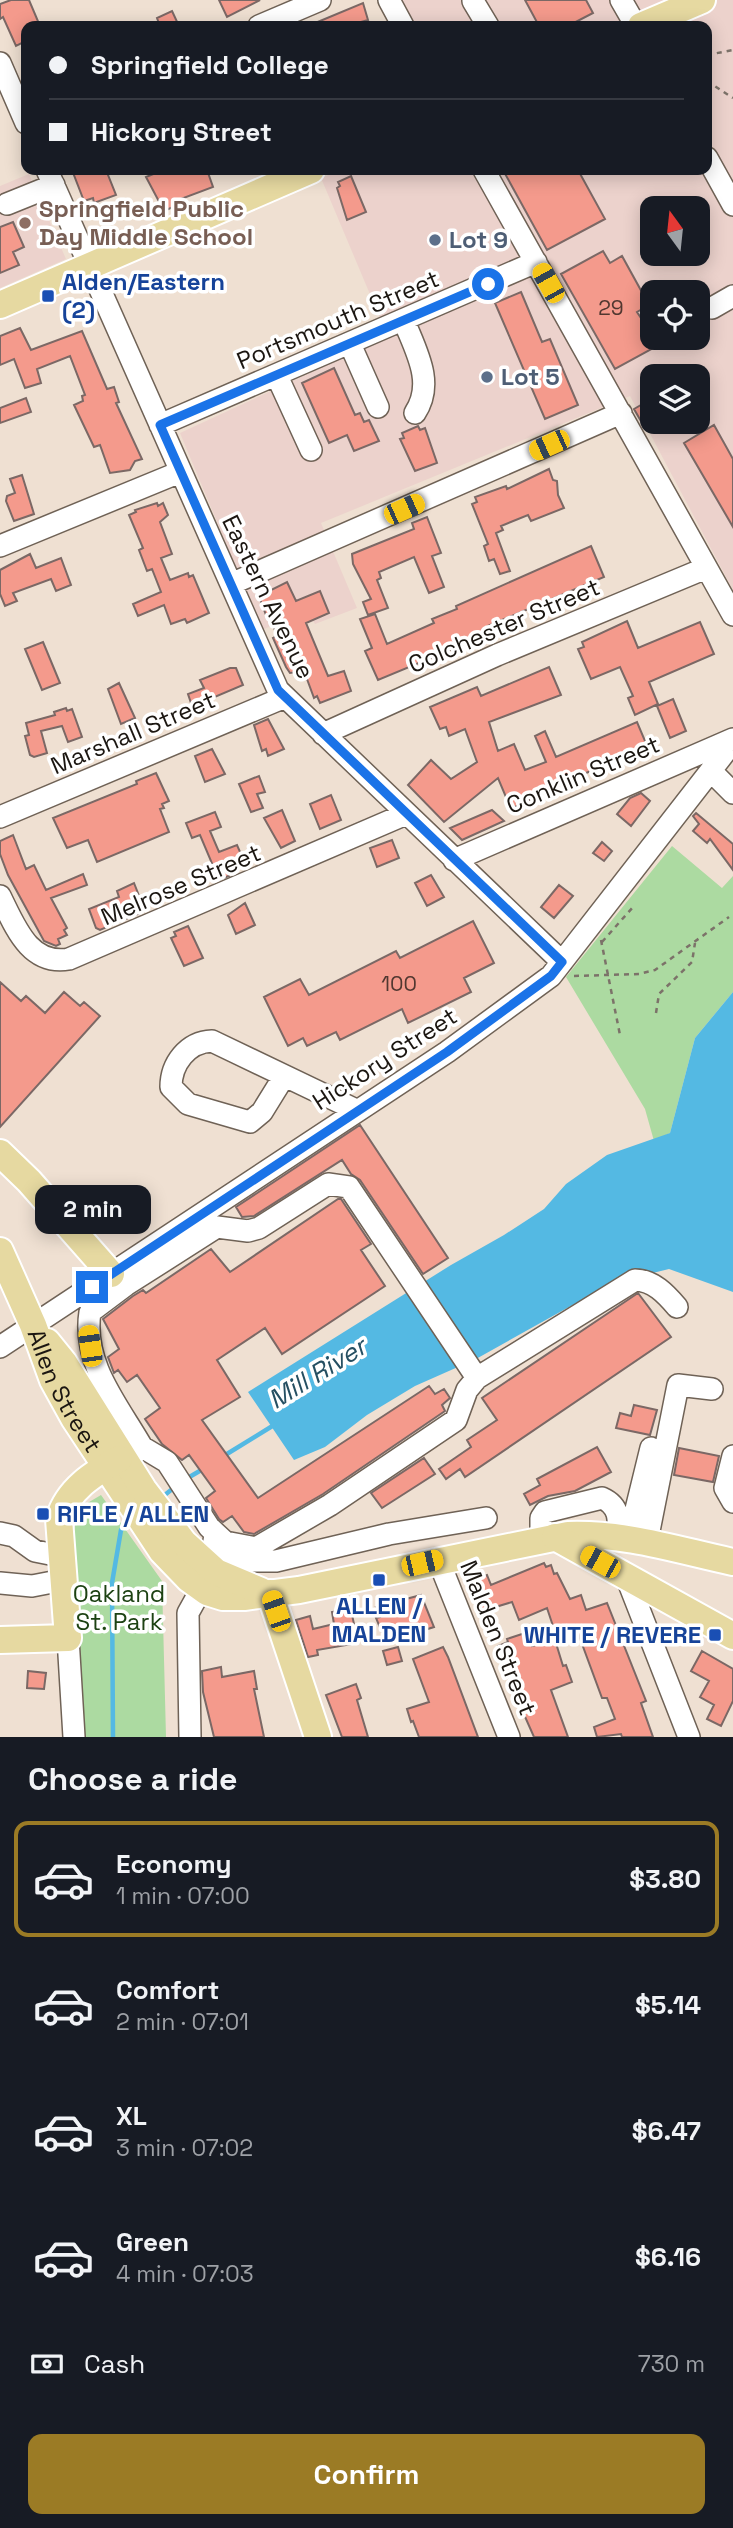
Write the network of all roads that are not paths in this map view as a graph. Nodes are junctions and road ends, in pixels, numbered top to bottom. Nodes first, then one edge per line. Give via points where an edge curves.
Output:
1 (320, 0) edge
2 (389, 0) edge
3 (621, 0) edge
4 (702, 0) edge
5 (474, 1) edge
6 (271, 21) edge
7 (401, 21) edge
8 (485, 21) edge
9 (636, 21) edge
10 (651, 21) edge
11 (0, 63) edge
12 (21, 111) edge
13 (712, 167) edge
14 (299, 175) edge
15 (487, 175) edge
16 (50, 177) edge
17 (7, 204) dead end
18 (733, 205) edge
19 (536, 262) junction
20 (90, 266) junction
21 (733, 296) edge
22 (0, 305) edge
23 (712, 308) dead end
24 (404, 320) junction
25 (350, 344) junction
26 (277, 376) junction
27 (378, 407) dead end
28 (415, 413) dead end
29 (621, 414) junction
30 (160, 425) junction
31 (311, 450) dead end
32 (180, 472) junction
33 (0, 546) edge
34 (706, 568) junction
35 (230, 584) junction
36 (733, 615) edge
37 (285, 697) junction
38 (323, 734) junction
39 (733, 741) edge
40 (711, 771) junction
41 (733, 793) edge
42 (406, 814) junction
43 (0, 817) edge
44 (454, 860) junction
45 (0, 896) edge
46 (567, 969) junction
47 (283, 1077) junction
48 (356, 1110) junction
49 (0, 1153) edge
50 (0, 1251) edge
51 (117, 1281) junction
52 (677, 1307) dead end
53 (33, 1325) junction
54 (0, 1347) edge
55 (477, 1378) junction
56 (712, 1389) dead end
57 (651, 1448) dead end
58 (733, 1456) edge
59 (124, 1457) junction
60 (733, 1502) edge
61 (486, 1518) dead end
62 (0, 1533) edge
63 (216, 1533) junction
64 (548, 1537) junction
65 (631, 1539) junction
66 (438, 1559) junction
67 (733, 1562) edge
68 (62, 1568) junction
69 (625, 1576) junction
70 (207, 1579) junction
71 (0, 1583) edge
72 (270, 1593) junction
73 (733, 1636) edge
74 (68, 1638) junction
75 (0, 1640) edge
76 (74, 1737) edge
77 (190, 1737) edge
78 (318, 1737) edge
79 (509, 1737) edge
80 (689, 1737) edge

1 - 6 street
2 - 7 street
3 - 9 street
4 - 10 main road
5 - 8 street
11 - 12 street
13 - 18 street
14 - 20 main road
15 - 19 street
16 - 17 street
16 - 20 street, Eastern Avenue
19 - 24 street, Portsmouth Street
19 - 29 street
20 - 22 main road
20 - 30 street, Eastern Avenue
21 - 23 street
24 - 25 street, Portsmouth Street
24 - 28 street via 426,383 424,399
25 - 26 street, Portsmouth Street
25 - 27 street
26 - 30 street, Portsmouth Street
26 - 31 street
29 - 34 street
29 - 35 street
30 - 32 street, Eastern Avenue
32 - 33 street
32 - 35 street, Eastern Avenue
34 - 36 street
34 - 38 street, Colchester Street
35 - 37 street, Eastern Avenue
37 - 38 street, Eastern Avenue
37 - 43 street, Marshall Street
38 - 42 street, Eastern Avenue
39 - 40 street, Hickory Street
39 - 44 street, Conklin Street
40 - 41 street
40 - 46 street, Hickory Street
42 - 44 street, Eastern Avenue
42 - 45 street, Melrose Street via 69,959 50,960 36,953 17,930
44 - 46 street, Eastern Avenue
46 - 48 street, Hickory Street
47 - 47 street via 212,1041 190,1047 171,1075 171,1087 188,1104 250,1122 262,1112
47 - 48 street
48 - 51 street, Hickory Street
49 - 51 main road
50 - 53 main road, Allen Street
51 - 53 street, Hickory Street
51 - 55 street via 217,1227 248,1231 328,1184 338,1183 348,1187
51 - 59 street via 90,1312 88,1328 93,1363
52 - 55 street via 652,1284 635,1280
53 - 54 street, Hickory Street
53 - 59 main road, Allen Street via 52,1380
55 - 63 street via 467,1390 456,1420 330,1505 256,1548 225,1542
56 - 65 street via 678,1385
57 - 65 street
58 - 60 street via 726,1488
59 - 63 street via 167,1462
59 - 68 main road via 77,1487 66,1501 59,1519
59 - 70 main road, Allen Street via 133,1492 153,1521 184,1544
61 - 63 street via 389,1534 276,1561 229,1561 213,1547
62 - 68 street via 14,1536
64 - 65 main road, Allen Street
64 - 65 street via 541,1518 545,1512 603,1498
64 - 66 main road, Allen Street
64 - 69 main road
65 - 67 main road, Allen Street
66 - 72 main road, Allen Street
66 - 79 street, Malden Street
68 - 71 street via 32,1586
68 - 74 main road
69 - 73 main road
69 - 80 street
70 - 72 main road, Allen Street via 234,1581
70 - 77 street via 188,1613
72 - 78 main road
74 - 75 main road
74 - 76 street

